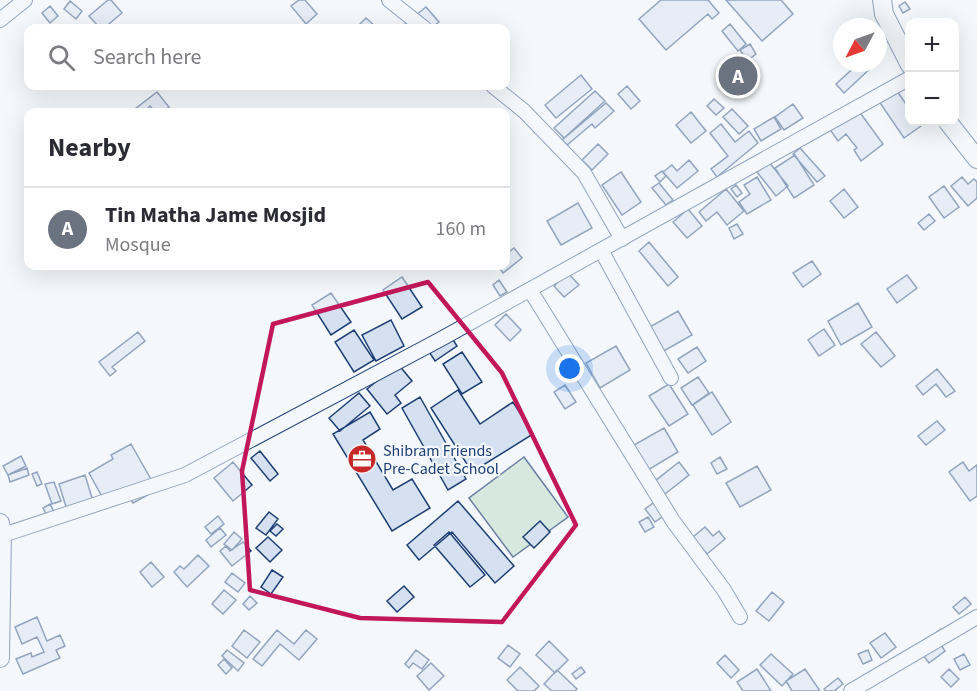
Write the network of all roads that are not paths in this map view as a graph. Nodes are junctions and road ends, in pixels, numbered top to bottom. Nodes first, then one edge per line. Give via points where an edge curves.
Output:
1 (25, 0) edge
2 (389, 0) edge
3 (882, 0) edge
4 (0, 20) edge
5 (419, 24) edge
6 (905, 57) edge
7 (905, 80) edge
8 (498, 90) edge
9 (951, 126) edge
10 (977, 159) edge
11 (622, 239) junction
12 (601, 250) junction
13 (530, 290) junction
14 (671, 378) dead end
15 (1, 531) edge
16 (740, 617) dead end
17 (977, 617) edge
18 (0, 658) edge
19 (851, 691) edge

1 - 4 street
2 - 5 street
3 - 6 street via 884,14
7 - 11 street
8 - 11 street via 584,173
9 - 10 street
11 - 12 street
12 - 13 street
12 - 14 street
13 - 15 street via 185,475
13 - 16 street via 673,521
15 - 18 street
17 - 19 street

